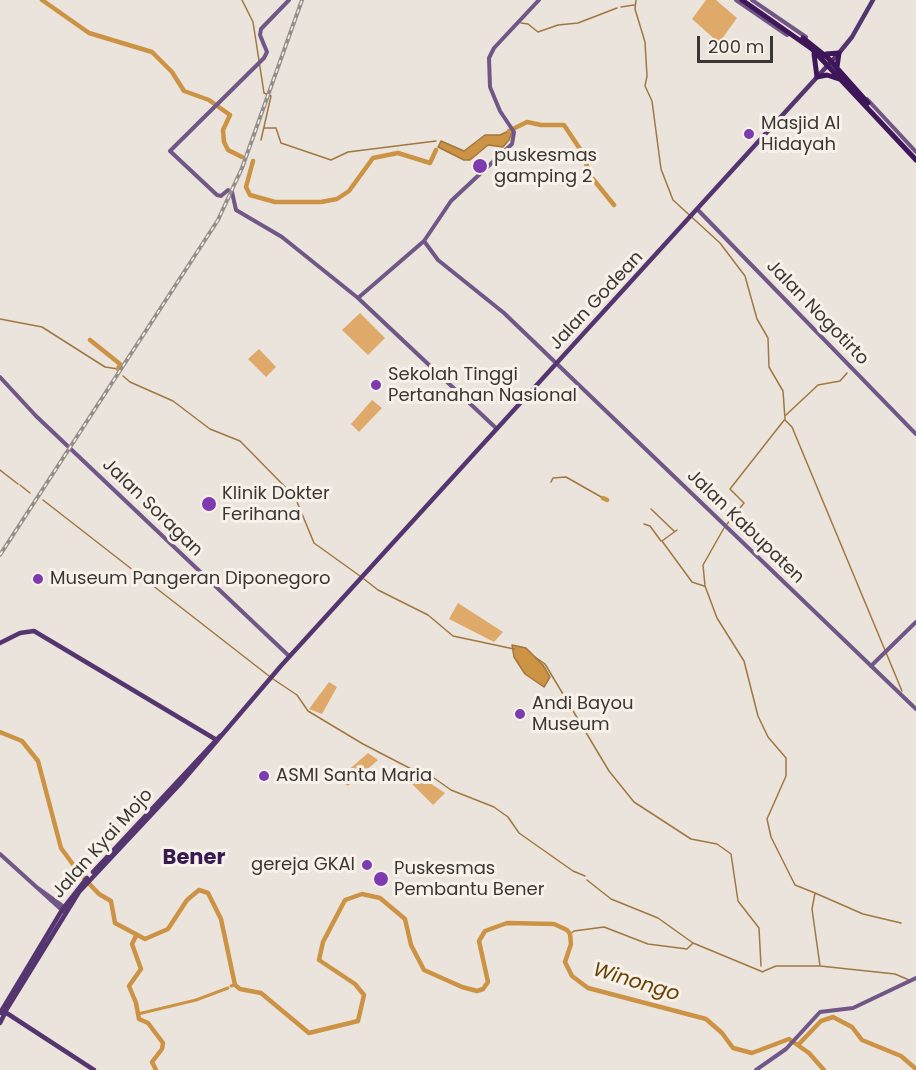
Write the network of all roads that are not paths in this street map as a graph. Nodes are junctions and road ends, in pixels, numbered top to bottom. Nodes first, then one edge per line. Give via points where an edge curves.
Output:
1 (289, 0) edge
2 (539, 0) edge
3 (736, 0) edge
4 (742, 0) edge
5 (747, 0) edge
6 (752, 0) edge
7 (873, 0) edge
8 (778, 23) junction
9 (807, 43) junction
10 (812, 49) junction
11 (822, 52) junction
12 (839, 53) junction
13 (830, 63) junction
14 (837, 67) junction
15 (817, 77) junction
16 (844, 81) junction
17 (853, 88) junction
18 (916, 157) edge
19 (698, 210) junction
20 (424, 242) junction
21 (358, 298) junction
22 (557, 364) junction
23 (0, 377) edge
24 (497, 430) junction
25 (916, 434) edge
26 (916, 622) edge
27 (306, 639) junction
28 (0, 643) edge
29 (289, 656) junction
30 (872, 666) junction
31 (279, 669) junction
32 (916, 709) edge
33 (225, 730) junction
34 (215, 737) junction
35 (208, 747) junction
36 (0, 854) edge
37 (92, 875) junction
38 (78, 891) junction
39 (68, 902) junction
40 (57, 904) junction
41 (64, 910) junction
42 (58, 916) junction
43 (28, 970) junction
44 (916, 978) edge
45 (2, 1014) edge
46 (0, 1023) edge
47 (89, 1070) edge
48 (94, 1070) edge
49 (756, 1070) edge

1 - 21 street via 261,29 266,56 170,151 218,196 230,191 236,210 282,237
2 - 20 street via 489,54 490,87 513,130 512,144 451,201
3 - 9 street
4 - 8 highway
5 - 8 highway
6 - 9 street
7 - 12 main road, Jalan Godean
8 - 9 highway
9 - 10 highway
9 - 11 highway
10 - 13 highway
10 - 15 highway
11 - 12 highway
11 - 13 highway
12 - 13 main road, Jalan Godean
12 - 14 highway
13 - 14 highway
13 - 15 main road, Jalan Godean
13 - 16 highway
14 - 17 highway
15 - 16 highway via 830,75
15 - 19 main road, Jalan Godean
16 - 17 highway
17 - 18 highway
19 - 22 main road, Jalan Godean
19 - 25 street, Jalan Nogotirto
20 - 21 street
20 - 22 street, Jalan Kabupaten via 452,274 501,310
21 - 24 street
22 - 24 main road, Jalan Godean
22 - 30 street, Jalan Kabupaten
23 - 29 street, Jalan Soragan via 36,416
24 - 27 main road, Jalan Godean
26 - 30 street
27 - 29 main road, Jalan Godean
27 - 31 main road, Jalan Godean
28 - 34 main road via 34,631
29 - 31 main road, Jalan Godean
30 - 32 street, Jalan Kabupaten
31 - 33 main road, Jalan Kyai Mojo
33 - 34 main road, Jalan Kyai Mojo
33 - 34 main road
34 - 35 main road, Jalan Kyai Mojo
34 - 35 main road
34 - 37 main road, Jalan Kyai Mojo
35 - 37 main road, Jalan Kyai Mojo
36 - 40 street
37 - 38 main road, Jalan Kyai Mojo
38 - 39 main road, Jalan Kyai Mojo
38 - 41 main road, Jalan Kyai Mojo
39 - 40 main road
39 - 41 main road, Jalan Kyai Mojo
40 - 41 street
40 - 42 main road
41 - 42 main road, Jalan Kyai Mojo
41 - 43 main road, Jalan Kyai Mojo
42 - 43 main road, Jalan Kyai Mojo
43 - 45 main road, Jalan Kyai Mojo
44 - 49 street via 853,1008 820,1012 786,1049
45 - 46 main road, Jalan Kyai Mojo
45 - 47 main road
45 - 48 main road

